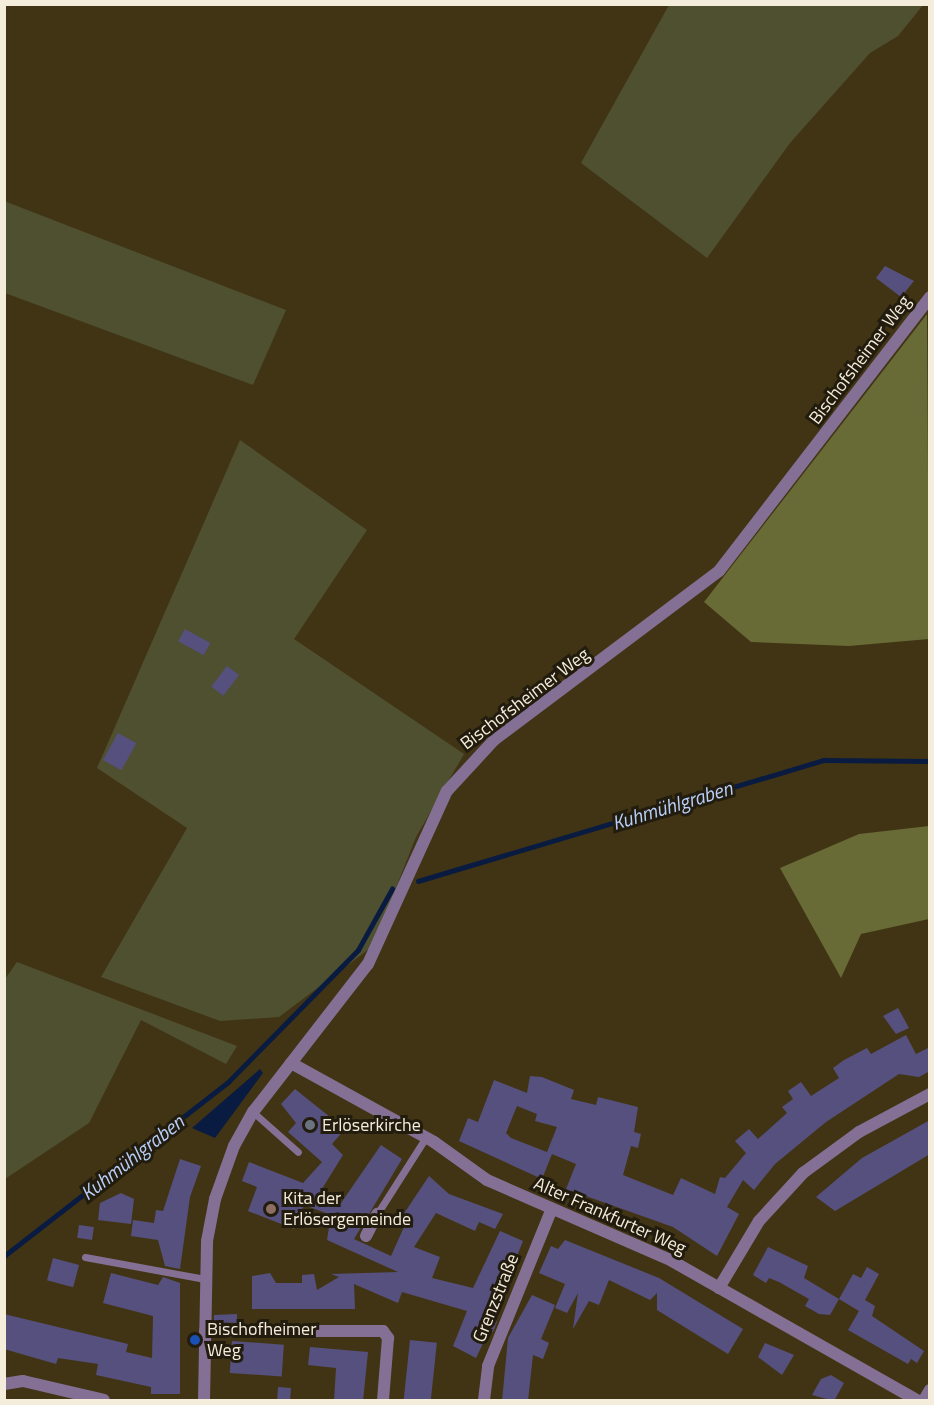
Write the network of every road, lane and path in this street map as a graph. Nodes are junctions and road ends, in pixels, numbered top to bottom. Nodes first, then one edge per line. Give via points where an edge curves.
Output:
1 (930, 297) edge
2 (291, 1062) junction
3 (930, 1094) edge
4 (253, 1112) junction
5 (426, 1137) junction
6 (298, 1152) dead end
7 (550, 1211) junction
8 (377, 1214) joint
9 (366, 1236) dead end
10 (85, 1257) dead end
11 (206, 1279) junction
12 (719, 1288) junction
13 (205, 1331) junction
14 (6, 1383) edge
15 (930, 1390) edge
16 (104, 1401) edge
17 (204, 1401) edge
18 (383, 1401) edge
19 (484, 1401) edge
20 (917, 1401) edge
21 (924, 1401) edge

1 - 2 street, Bischofsheimer Weg via 719,571 471,761 431,817 368,964
2 - 4 street, Bischofsheimer Weg
2 - 5 street, Alter Frankfurter Weg
3 - 12 street via 879,1119 803,1173 759,1221
4 - 6 lane
4 - 11 street, Bischofsheimer Weg via 214,1199
5 - 7 street, Alter Frankfurter Weg via 480,1176
5 - 8 lane
7 - 12 street, Alter Frankfurter Weg via 664,1257
7 - 19 street, Grenzstraße via 488,1366
8 - 9 street
10 - 11 lane
11 - 13 street, Bischofsheimer Weg
12 - 20 street, Alter Frankfurter Weg
13 - 17 street, Bischofsheimer Weg
13 - 18 street via 383,1331 388,1338
14 - 16 street via 23,1381
15 - 21 street

